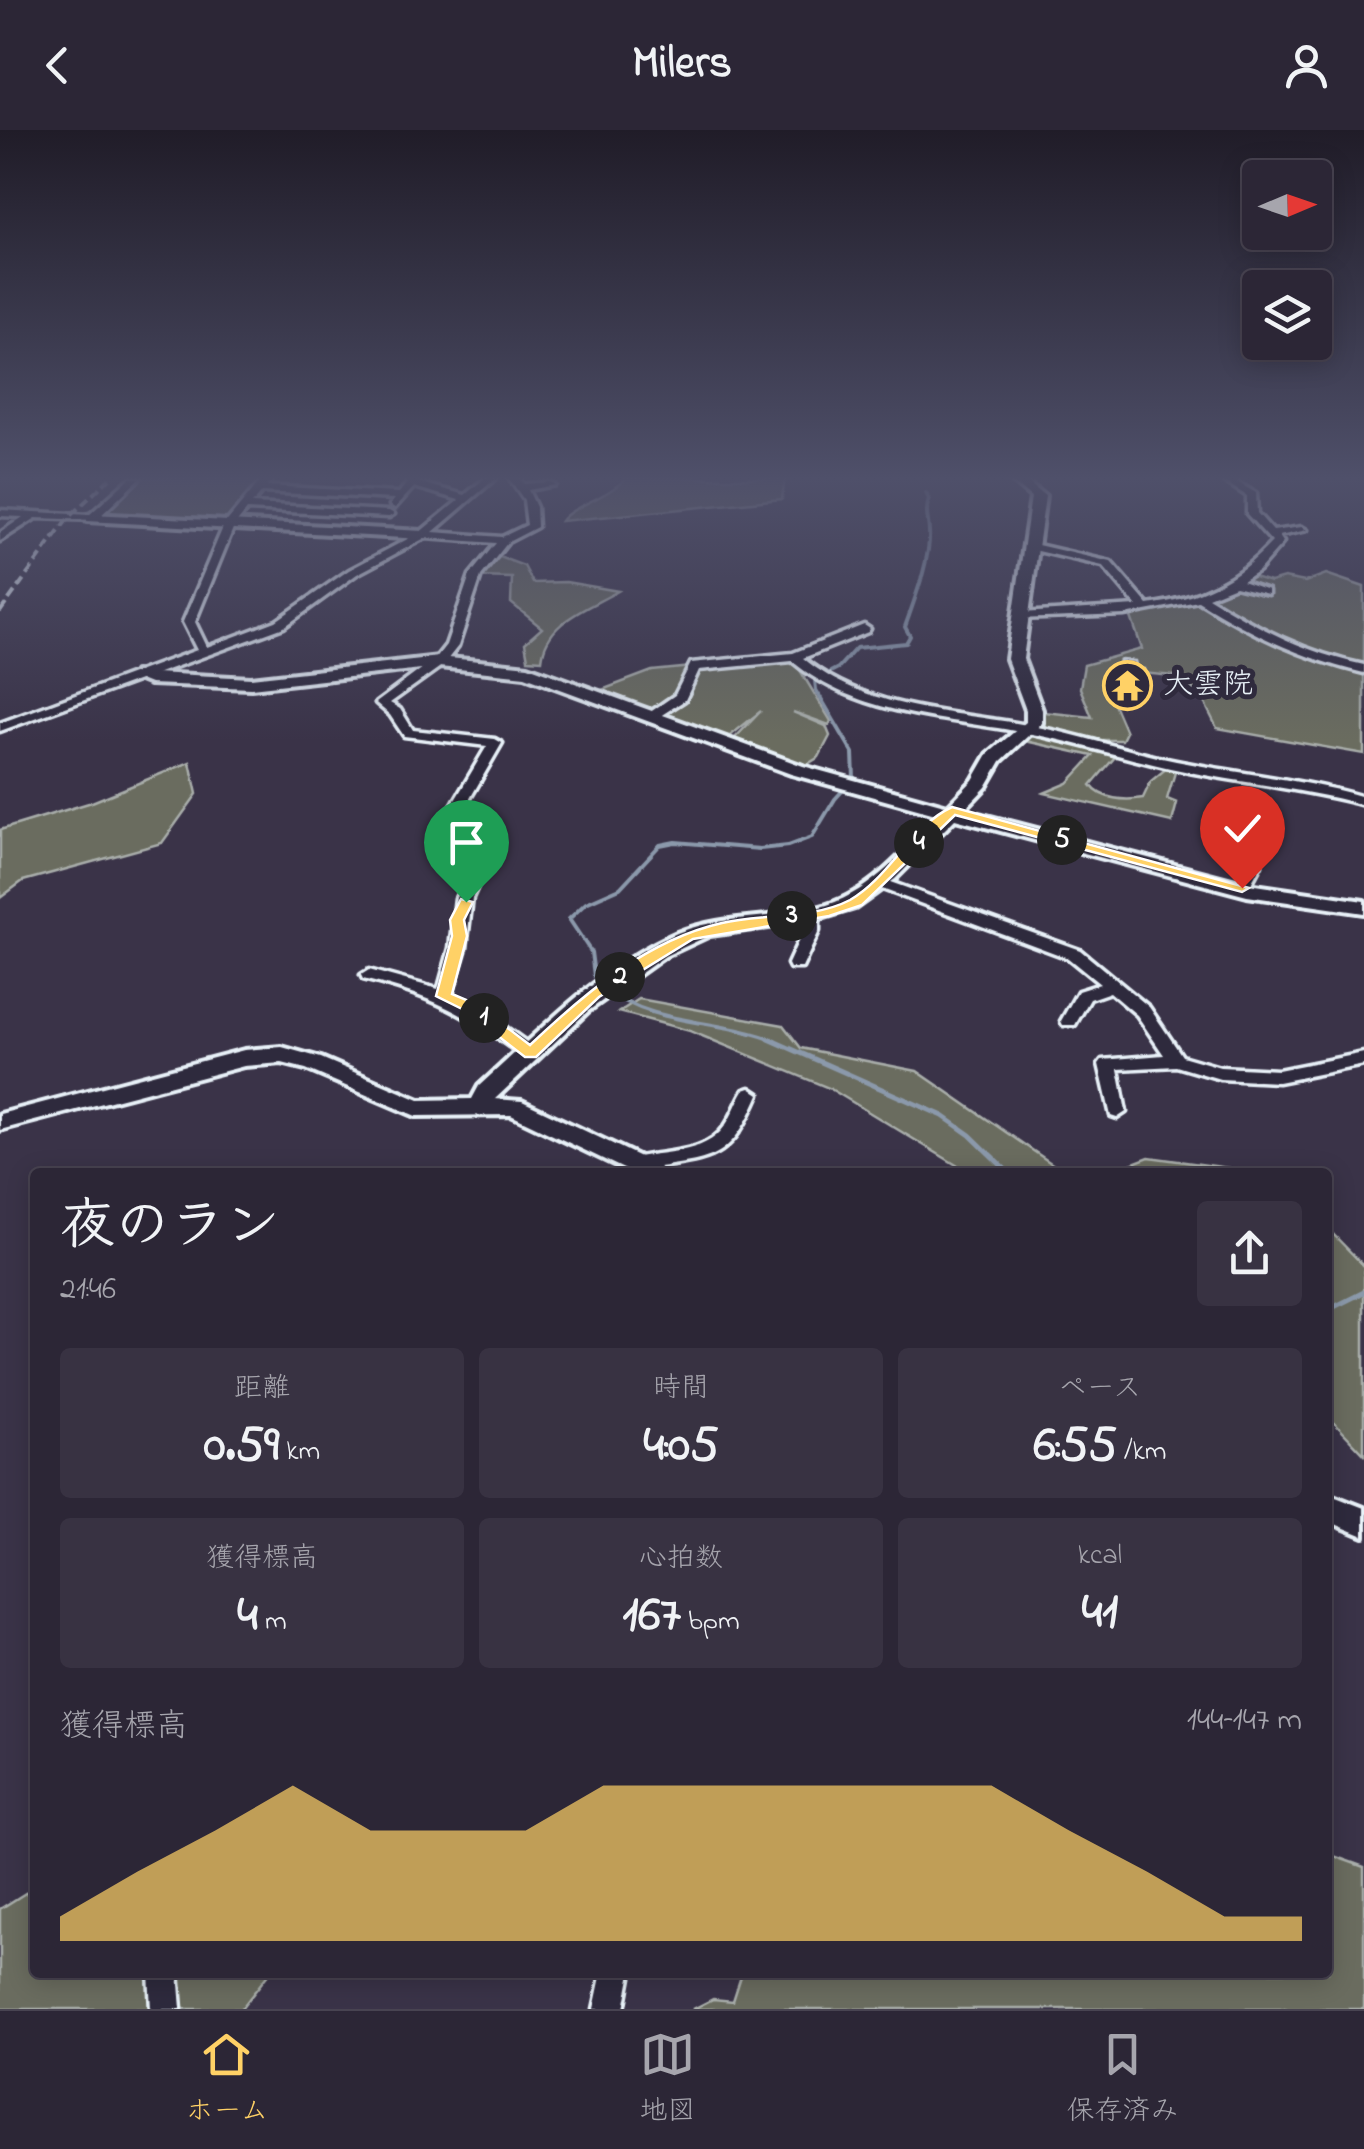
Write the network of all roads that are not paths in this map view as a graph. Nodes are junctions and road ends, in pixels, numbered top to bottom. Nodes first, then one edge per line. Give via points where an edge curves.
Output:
1 (213, 566) edge
2 (365, 566) edge
3 (483, 566) edge
4 (1027, 566) edge
5 (1108, 566) edge
6 (1256, 566) edge
7 (1235, 582) junction
8 (1264, 592) dead end
9 (1198, 596) junction
10 (1145, 609) junction
11 (1021, 617) junction
12 (864, 629) dead end
13 (204, 652) junction
14 (795, 657) junction
15 (439, 662) junction
16 (1364, 669) edge
17 (141, 675) junction
18 (652, 715) junction
19 (0, 727) edge
20 (1027, 728) junction
21 (1364, 801) edge
22 (952, 810) junction
23 (1213, 826) dead end
24 (879, 883) junction
25 (1242, 888) junction
26 (1364, 906) edge
27 (811, 914) junction
28 (796, 964) dead end
29 (370, 975) dead end
30 (1112, 985) junction
31 (444, 996) junction
32 (1069, 1021) dead end
33 (530, 1053) junction
34 (1364, 1059) edge
35 (1176, 1060) junction
36 (750, 1094) dead end
37 (480, 1107) junction
38 (1117, 1112) dead end
39 (0, 1122) edge
40 (700, 1163) edge
41 (643, 1168) edge
42 (1332, 1509) edge
43 (1364, 1522) edge
44 (163, 1978) edge
45 (616, 1978) edge
46 (166, 2009) edge
47 (609, 2009) edge

1 - 13 street via 190,622
2 - 13 street via 280,624
3 - 15 street via 452,646
4 - 11 street
5 - 10 street
6 - 7 street
7 - 8 street
7 - 9 street
9 - 10 street
9 - 16 street via 1295,651
10 - 11 street
11 - 20 street via 1016,660 1034,710
12 - 14 street
13 - 17 street
14 - 18 street via 695,666 680,697
14 - 20 street via 819,678 901,706
15 - 17 street via 251,683
15 - 18 street via 540,674
15 - 31 street via 382,703 409,733 495,743 442,834 477,871 467,882
17 - 19 street
18 - 22 street via 797,770
20 - 21 street
20 - 22 street
22 - 24 street
22 - 25 street
23 - 25 street via 1254,865
24 - 27 street via 857,902
24 - 30 street via 1050,942
25 - 26 street
27 - 28 street
27 - 33 street via 688,936 603,988
29 - 31 street
30 - 32 street via 1084,995
30 - 35 street via 1143,1011
31 - 33 street
33 - 37 street
34 - 35 street via 1278,1076 1220,1074
35 - 38 street via 1108,1064
36 - 40 street via 728,1140
37 - 39 street via 416,1108 282,1055
37 - 41 street via 514,1108
40 - 41 street
42 - 43 street
44 - 46 street
45 - 47 street

